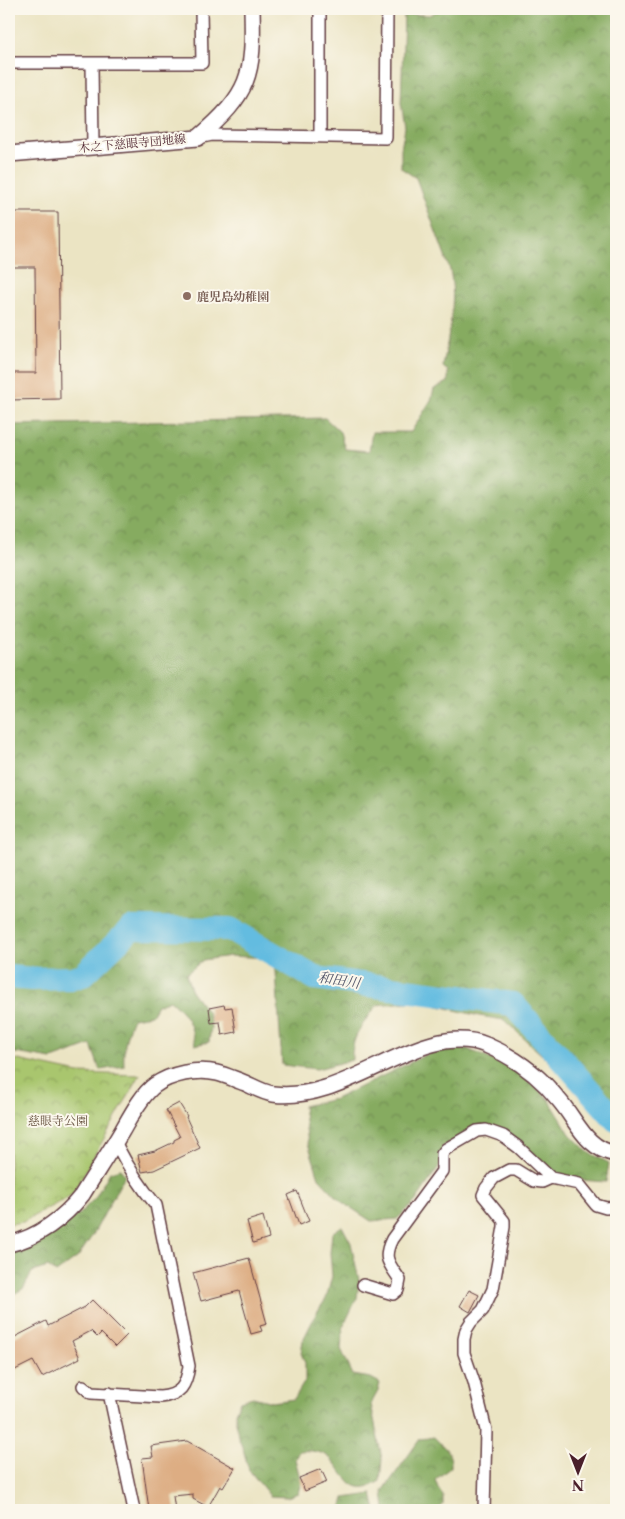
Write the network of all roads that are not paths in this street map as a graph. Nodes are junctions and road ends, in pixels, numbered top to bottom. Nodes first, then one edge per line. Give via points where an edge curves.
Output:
1 (201, 9) edge
2 (252, 9) edge
3 (320, 9) edge
4 (387, 9) edge
5 (9, 63) edge
6 (92, 64) junction
7 (320, 136) junction
8 (198, 138) junction
9 (93, 147) junction
10 (9, 154) edge
11 (115, 1142) junction
12 (616, 1154) edge
13 (551, 1178) junction
14 (616, 1207) edge
15 (9, 1244) edge
16 (363, 1285) dead end
17 (82, 1386) dead end
18 (108, 1393) junction
19 (134, 1510) edge
20 (484, 1510) edge

1 - 6 street via 202,63
2 - 8 street, 木之下慈眼寺団地線 via 253,49 248,76 236,101
3 - 7 street
4 - 7 street via 386,138
5 - 6 street
6 - 9 street
7 - 8 street via 212,135
8 - 9 street, 木之下慈眼寺団地線
9 - 10 street, 木之下慈眼寺団地線
11 - 12 street via 154,1085 179,1074 216,1072 272,1094 312,1093 332,1088 421,1048 461,1040 488,1046 522,1064 559,1099 582,1134 605,1152
11 - 15 street via 72,1208 40,1231
11 - 18 street via 129,1169 156,1205 189,1366 188,1378 171,1396
13 - 14 street via 579,1184 596,1205
13 - 16 street via 503,1136 486,1130 477,1131 442,1154 442,1171 387,1248 386,1259 400,1280 398,1290 393,1294
13 - 20 street via 534,1181 516,1170 509,1170 494,1178 483,1196 504,1221 493,1289 483,1310 466,1330 464,1340 464,1353 486,1430
17 - 18 street via 91,1392
18 - 19 street

